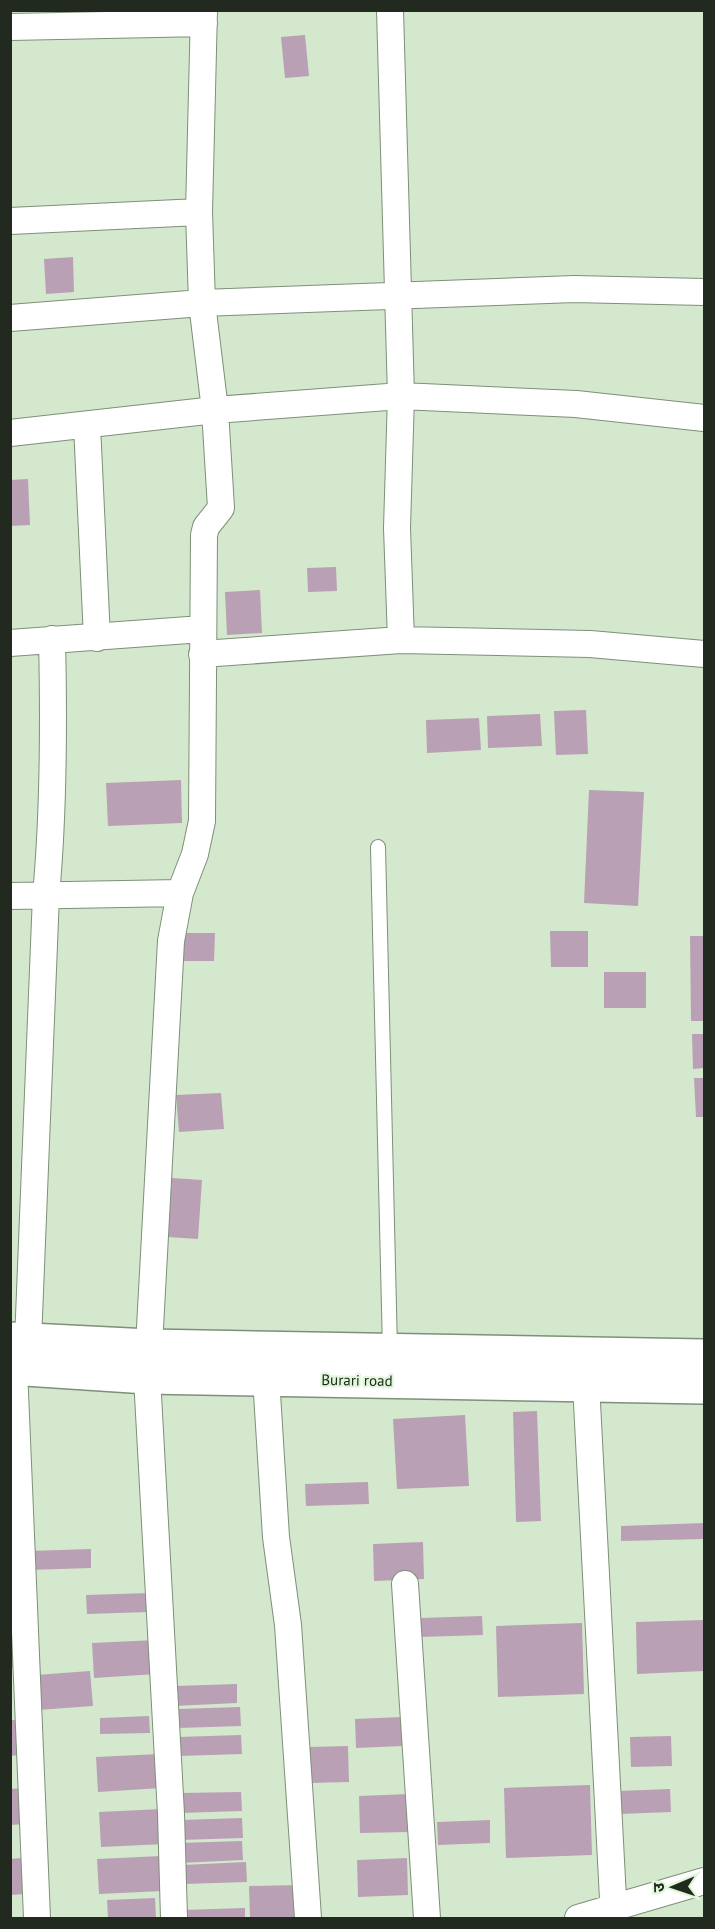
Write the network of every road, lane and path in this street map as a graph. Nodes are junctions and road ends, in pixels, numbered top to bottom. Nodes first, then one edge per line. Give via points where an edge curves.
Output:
1 (390, 10) edge
2 (204, 17) edge
3 (10, 27) edge
4 (198, 212) junction
5 (10, 221) edge
6 (705, 292) edge
7 (397, 296) junction
8 (202, 303) junction
9 (10, 318) edge
10 (401, 396) junction
11 (215, 410) junction
12 (705, 418) edge
13 (87, 425) junction
14 (10, 433) edge
15 (97, 638) junction
16 (52, 639) junction
17 (401, 640) junction
18 (202, 641) junction
19 (10, 643) edge
20 (705, 654) edge
21 (378, 847) dead end
22 (180, 893) junction
23 (45, 895) junction
24 (10, 896) edge
25 (390, 1350) junction
26 (16, 1354) edge
27 (705, 1356) edge
28 (148, 1361) junction
29 (266, 1378) junction
30 (586, 1384) junction
31 (705, 1387) edge
32 (405, 1584) dead end
33 (705, 1881) edge
34 (614, 1913) edge
35 (37, 1918) edge
36 (174, 1918) edge
37 (308, 1918) edge
38 (427, 1918) edge
39 (578, 1918) edge

1 - 7 street
2 - 3 street
2 - 4 street
4 - 5 street
4 - 8 street
6 - 7 street via 574,289
7 - 8 street
7 - 10 street
8 - 9 street
8 - 11 street
10 - 11 street
10 - 12 street via 576,404
10 - 17 street via 397,528
11 - 13 street
11 - 18 street via 221,508 206,527
13 - 14 street
13 - 15 street
15 - 16 street
15 - 18 street
16 - 19 street
16 - 23 street via 52,811
17 - 18 street
17 - 20 street via 590,644
18 - 22 street via 202,821
21 - 25 lane
22 - 23 street
22 - 28 street via 171,941
23 - 24 street
23 - 26 street
25 - 27 main road, Burari road
25 - 28 main road, Burari road
26 - 28 main road, Burari road
26 - 35 street
28 - 29 main road, Burari road
28 - 36 street
29 - 30 main road, Burari road
29 - 37 street
30 - 31 main road, Burari road
30 - 34 street
32 - 38 street
33 - 34 street
34 - 39 street

